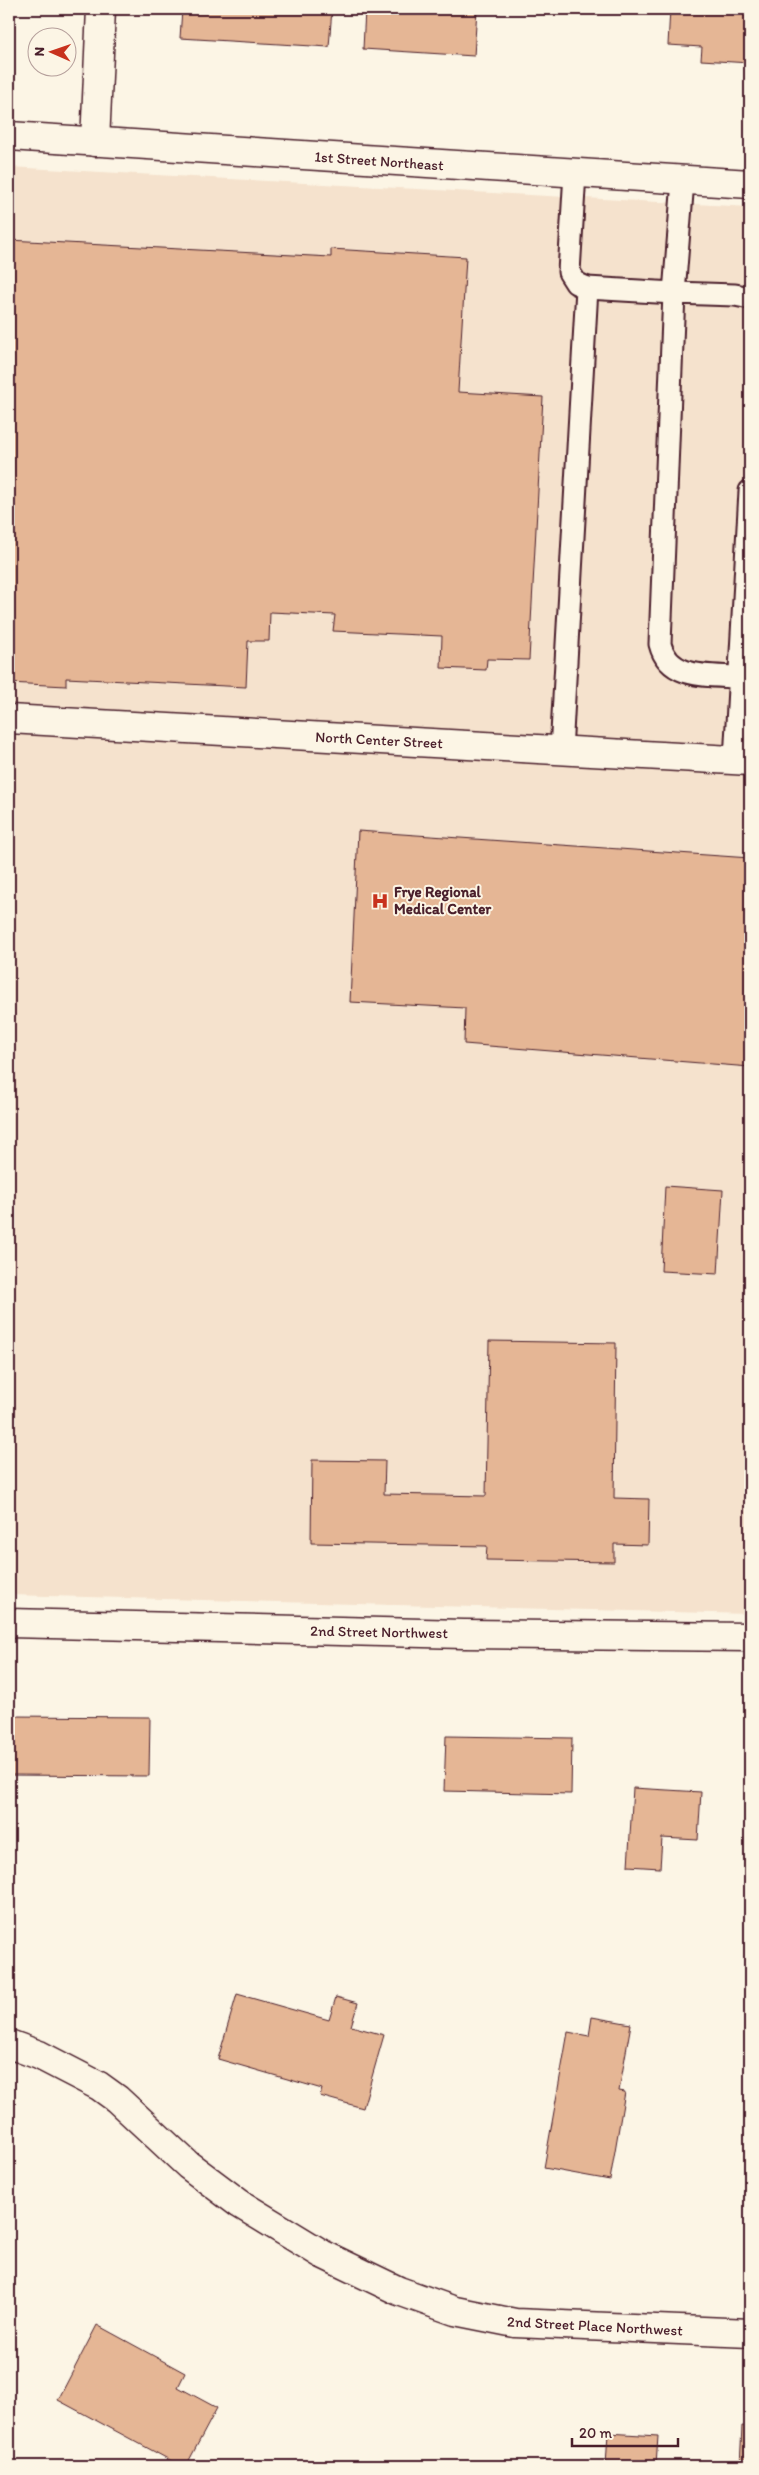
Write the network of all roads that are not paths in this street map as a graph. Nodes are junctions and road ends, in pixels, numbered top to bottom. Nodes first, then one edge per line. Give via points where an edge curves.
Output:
1 (101, 9) edge
2 (9, 136) edge
3 (95, 142) junction
4 (575, 173) junction
5 (683, 181) junction
6 (750, 184) edge
7 (587, 288) junction
8 (674, 294) junction
9 (750, 298) edge
10 (750, 491) edge
11 (740, 677) junction
12 (9, 720) edge
13 (561, 750) junction
14 (742, 760) edge
15 (9, 1622) edge
16 (750, 1636) edge
17 (9, 2044) edge
18 (750, 2333) edge

1 - 3 street
2 - 3 street, 1st Street Northeast
3 - 4 street, 1st Street Northeast
4 - 5 street, 1st Street Northeast
4 - 7 lane via 569,272 576,283
5 - 6 street, 1st Street Northeast
5 - 8 lane
7 - 8 lane
7 - 13 lane
8 - 9 lane
8 - 11 lane via 660,644 663,656 674,668 687,673
10 - 11 lane
11 - 14 lane
12 - 13 street, North Center Street
13 - 14 street, North Center Street
15 - 16 street, 2nd Street Northwest via 464,1634
17 - 18 street, 2nd Street Place Northwest via 39,2055 99,2086 188,2164 240,2204 322,2254 399,2291 455,2311 515,2323

